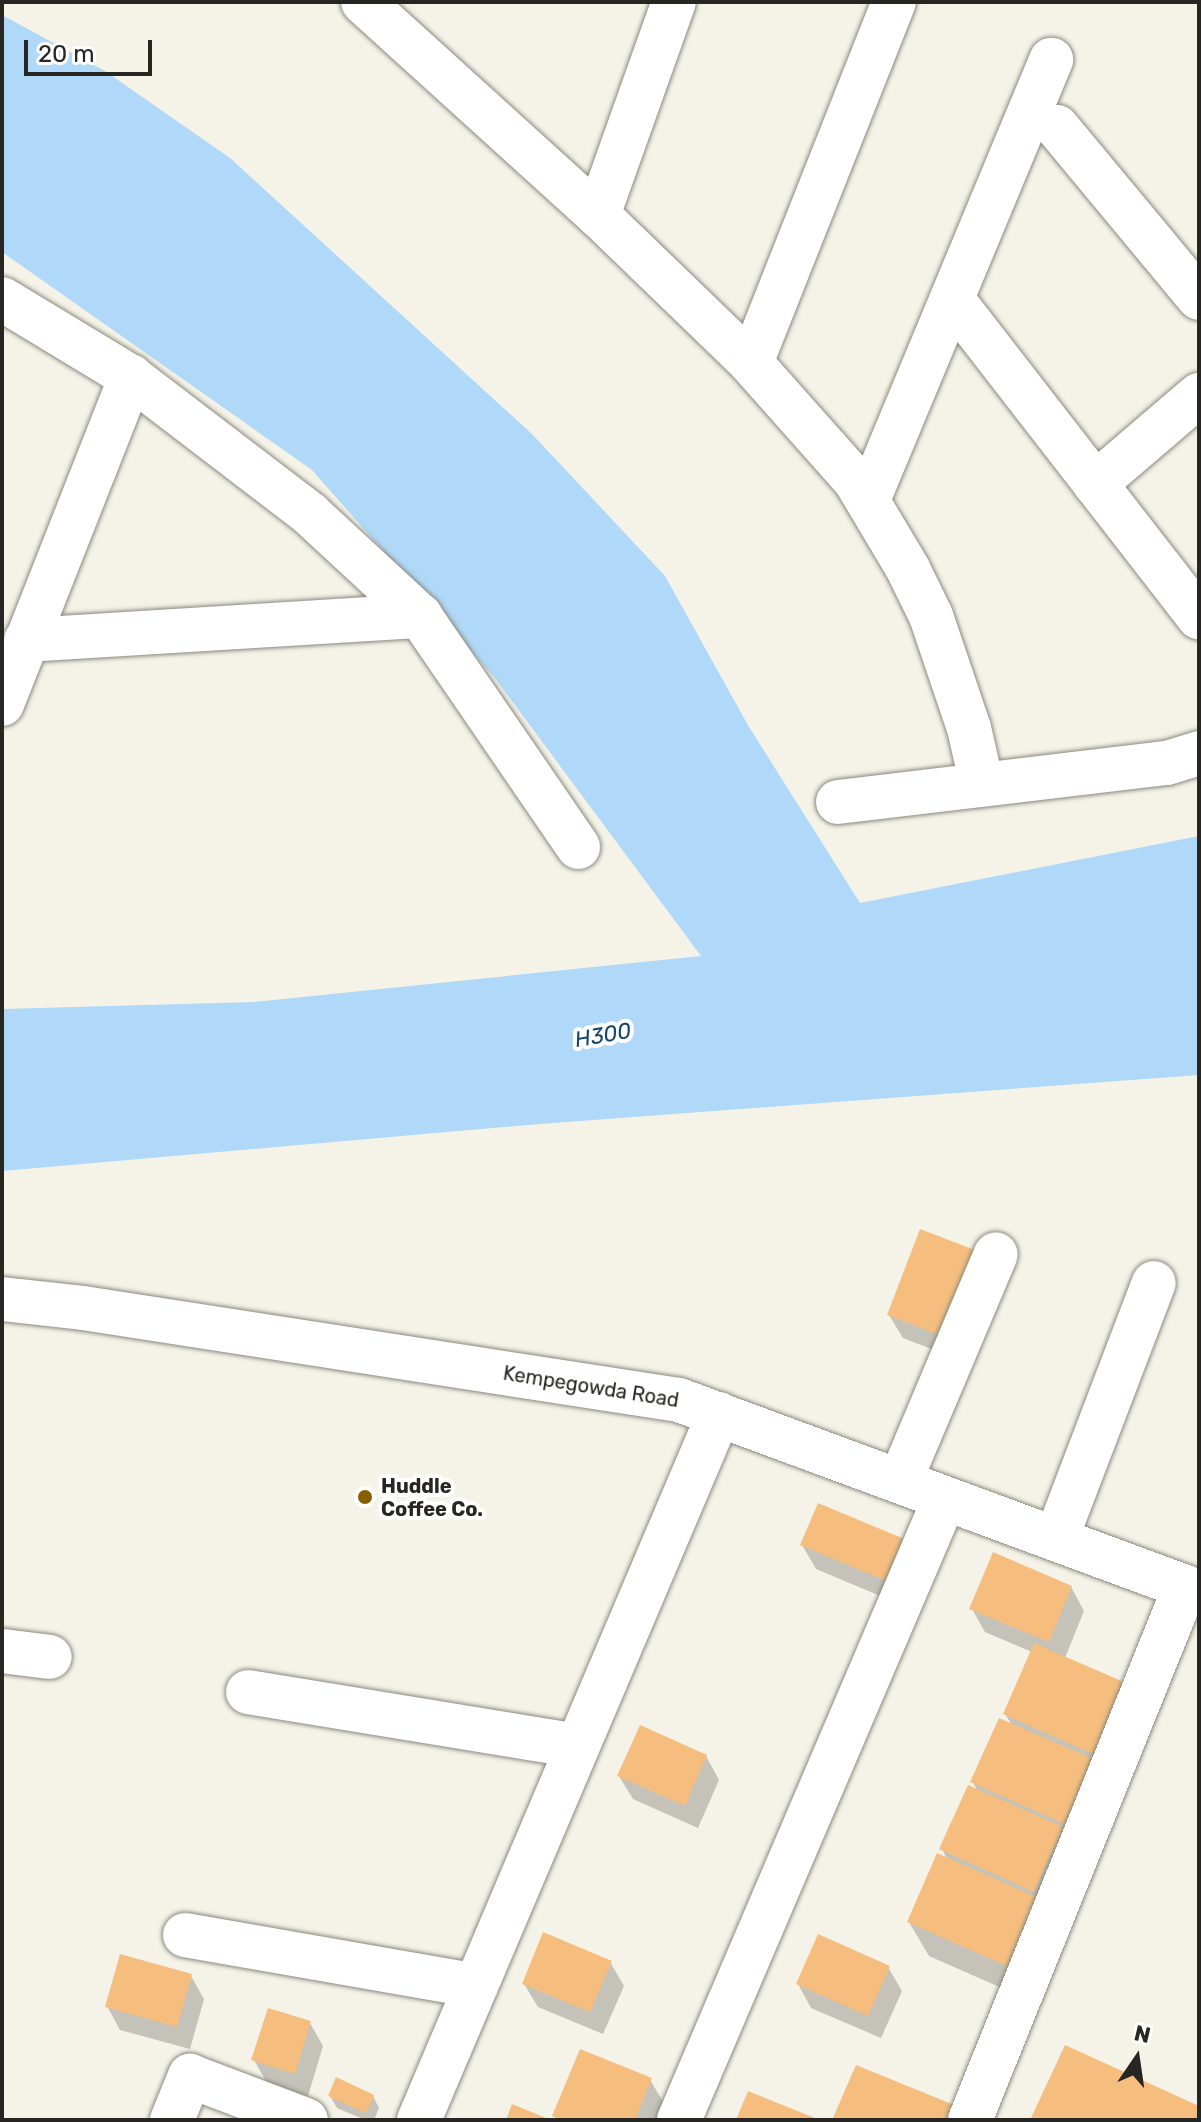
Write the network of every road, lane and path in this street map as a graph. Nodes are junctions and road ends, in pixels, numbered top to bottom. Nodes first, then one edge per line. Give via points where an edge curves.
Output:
1 (363, 2) edge
2 (674, 2) edge
3 (894, 2) edge
4 (1051, 60) dead end
5 (1057, 127) dead end
6 (598, 215) junction
7 (1199, 298) edge
8 (2, 299) edge
9 (952, 299) junction
10 (751, 363) junction
11 (131, 377) junction
12 (1199, 395) edge
13 (1095, 484) junction
14 (868, 500) junction
15 (420, 616) junction
16 (1199, 618) edge
17 (26, 640) junction
18 (2, 704) edge
19 (1199, 753) edge
20 (982, 785) junction
21 (838, 802) dead end
22 (578, 847) dead end
23 (996, 1254) dead end
24 (1154, 1283) dead end
25 (2, 1299) edge
26 (719, 1414) junction
27 (900, 1481) junction
28 (945, 1498) junction
29 (1056, 1539) junction
30 (1192, 1589) edge
31 (2, 1651) edge
32 (50, 1657) dead end
33 (248, 1692) dead end
34 (578, 1746) junction
35 (185, 1935) dead end
36 (476, 1986) junction
37 (172, 2120) edge
38 (306, 2120) edge
39 (419, 2120) edge
40 (679, 2120) edge
41 (970, 2120) edge

1 - 6 street
2 - 6 street
3 - 10 street
4 - 9 street
5 - 7 street
6 - 10 street
8 - 11 street
9 - 13 street
9 - 14 street
10 - 14 street
11 - 15 street via 310,514
11 - 17 street
12 - 13 street
13 - 16 street
14 - 20 street via 931,616 965,714
15 - 17 street
15 - 22 street
17 - 18 street
19 - 20 street via 1167,763
20 - 21 street
23 - 27 street
24 - 29 street
25 - 26 street, Kempegowda Road via 679,1400
26 - 27 street, Kempegowda Road
26 - 34 street
27 - 28 street, Kempegowda Road
28 - 29 street, Kempegowda Road
28 - 40 street
29 - 30 street, Kempegowda Road
30 - 41 street
31 - 32 street
33 - 34 street
34 - 36 street
35 - 36 street
36 - 39 street
37 - 38 street via 190,2076

